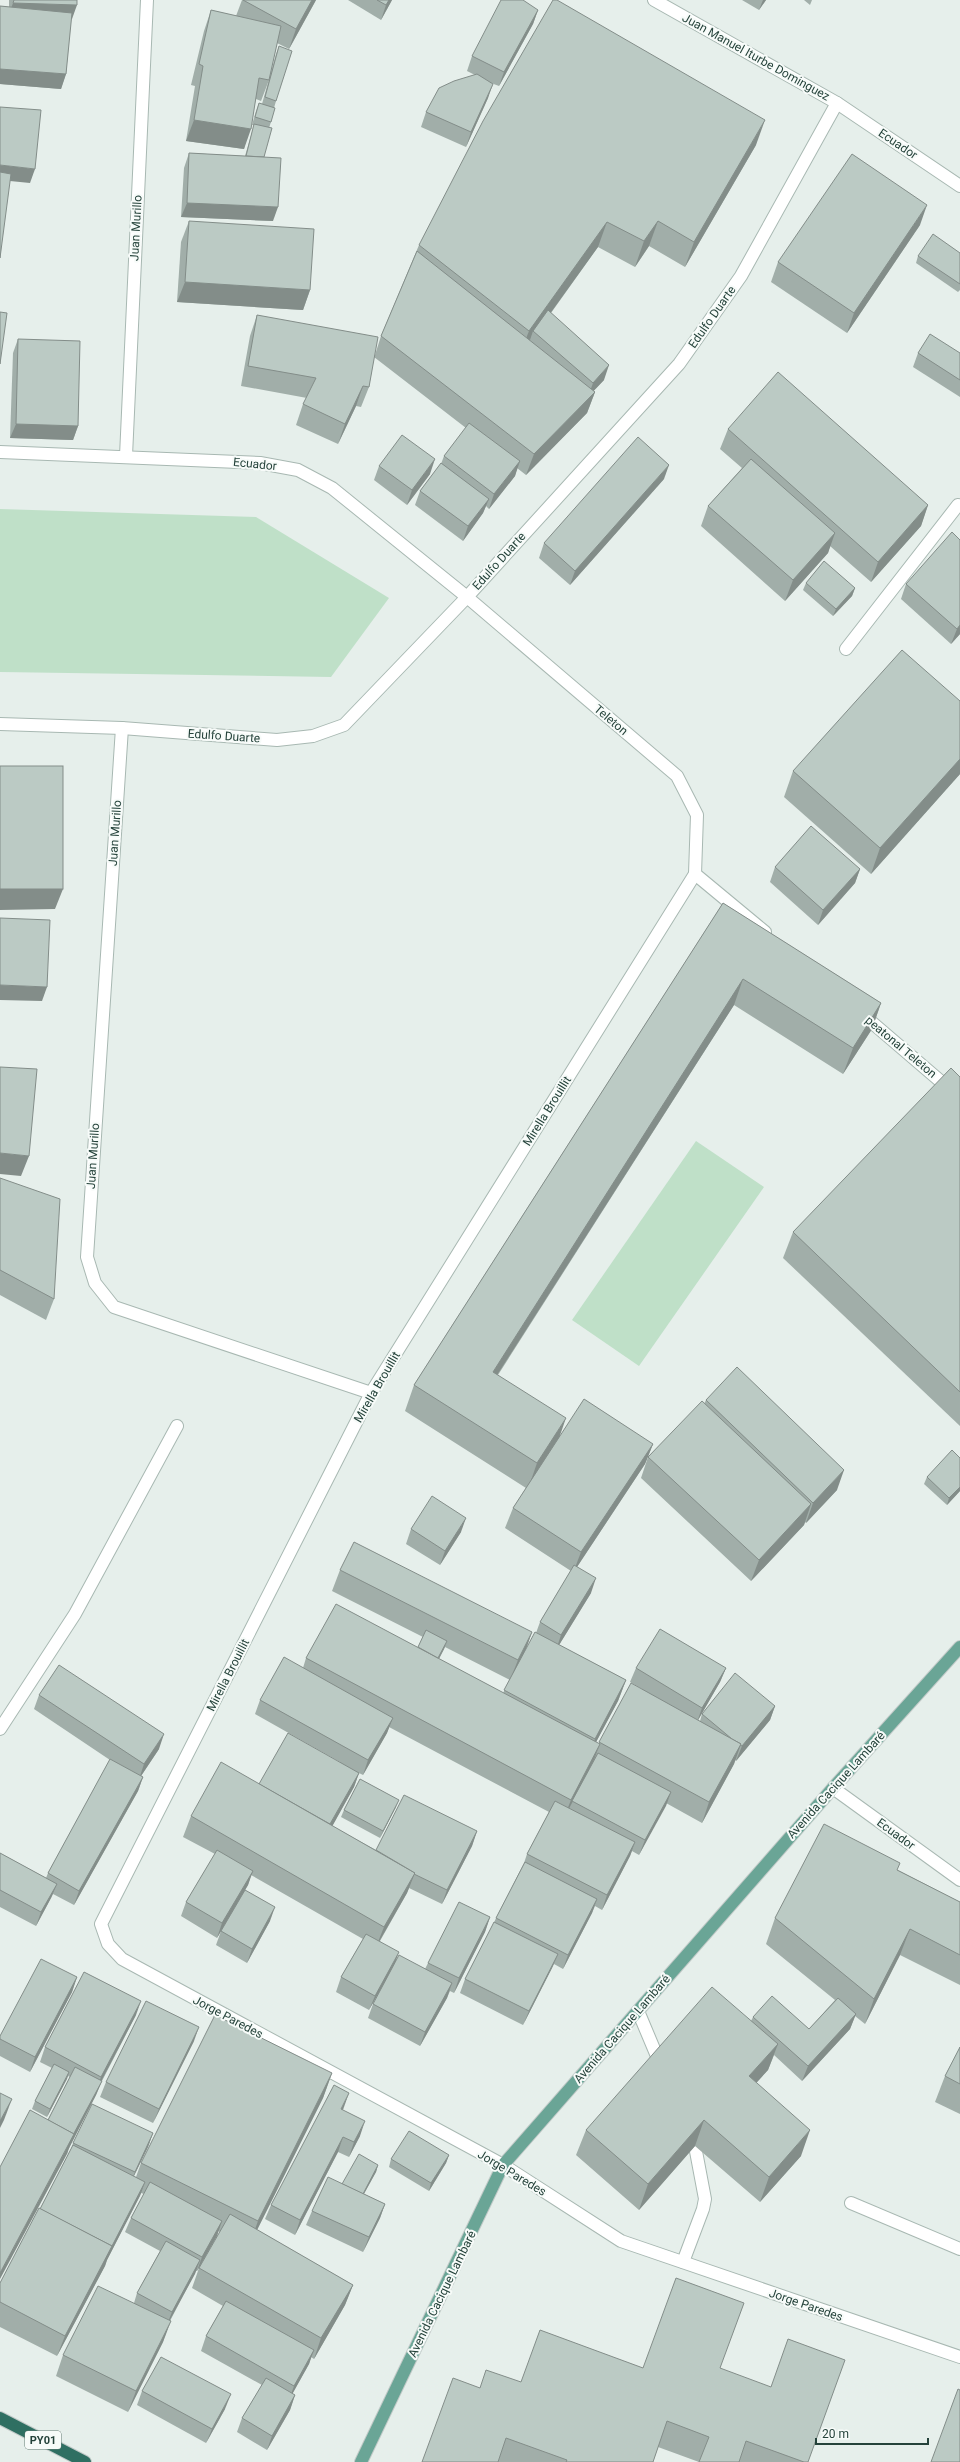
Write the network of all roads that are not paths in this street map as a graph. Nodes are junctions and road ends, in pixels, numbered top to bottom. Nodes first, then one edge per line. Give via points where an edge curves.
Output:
1 (147, 0) edge
2 (654, 0) edge
3 (836, 103) junction
4 (960, 186) edge
5 (0, 452) edge
6 (126, 456) junction
7 (958, 505) dead end
8 (467, 597) junction
9 (846, 649) dead end
10 (0, 724) edge
11 (122, 728) junction
12 (696, 874) junction
13 (774, 940) edge
14 (852, 1006) edge
15 (960, 1098) edge
16 (371, 1394) junction
17 (178, 1426) dead end
18 (960, 1646) edge
19 (0, 1729) edge
20 (833, 1788) junction
21 (960, 1880) edge
22 (101, 1924) joint
23 (638, 2011) junction
24 (659, 2061) edge
25 (695, 2146) edge
26 (503, 2165) junction
27 (852, 2203) dead end
28 (960, 2249) edge
29 (683, 2262) junction
30 (960, 2356) edge
31 (0, 2418) edge
32 (86, 2462) edge
33 (361, 2462) edge

1 - 6 street, Juan Murillo
2 - 3 street, Juan Manuel Iturbe Dominguez
3 - 4 street, Ecuador
3 - 8 street, Edulfo Duarte via 741,276 679,364
5 - 6 street, Ecuador
6 - 8 street, Ecuador via 260,463 298,470 332,488
7 - 9 street
8 - 11 street, Edulfo Duarte via 344,725 313,736 277,740
8 - 12 street, Teleton via 677,776 697,815
10 - 11 street, Edulfo Duarte
11 - 16 street, Juan Murillo via 87,1257 95,1283 114,1306
12 - 13 street
12 - 16 street, Mirella Brouillit
14 - 15 street, peatonal Teleton
16 - 22 street, Mirella Brouillit
17 - 19 street via 75,1614
18 - 20 main road, Avenida Cacique Lambaré
20 - 21 street, Ecuador
20 - 23 main road, Avenida Cacique Lambaré
22 - 26 street, Jorge Paredes via 108,1944 122,1960
23 - 24 street
23 - 26 main road, Avenida Cacique Lambaré
25 - 29 street via 705,2199
26 - 29 street, Jorge Paredes via 621,2241
26 - 33 main road, Avenida Cacique Lambaré
27 - 28 street
29 - 30 street, Jorge Paredes
31 - 32 highway, PY01

